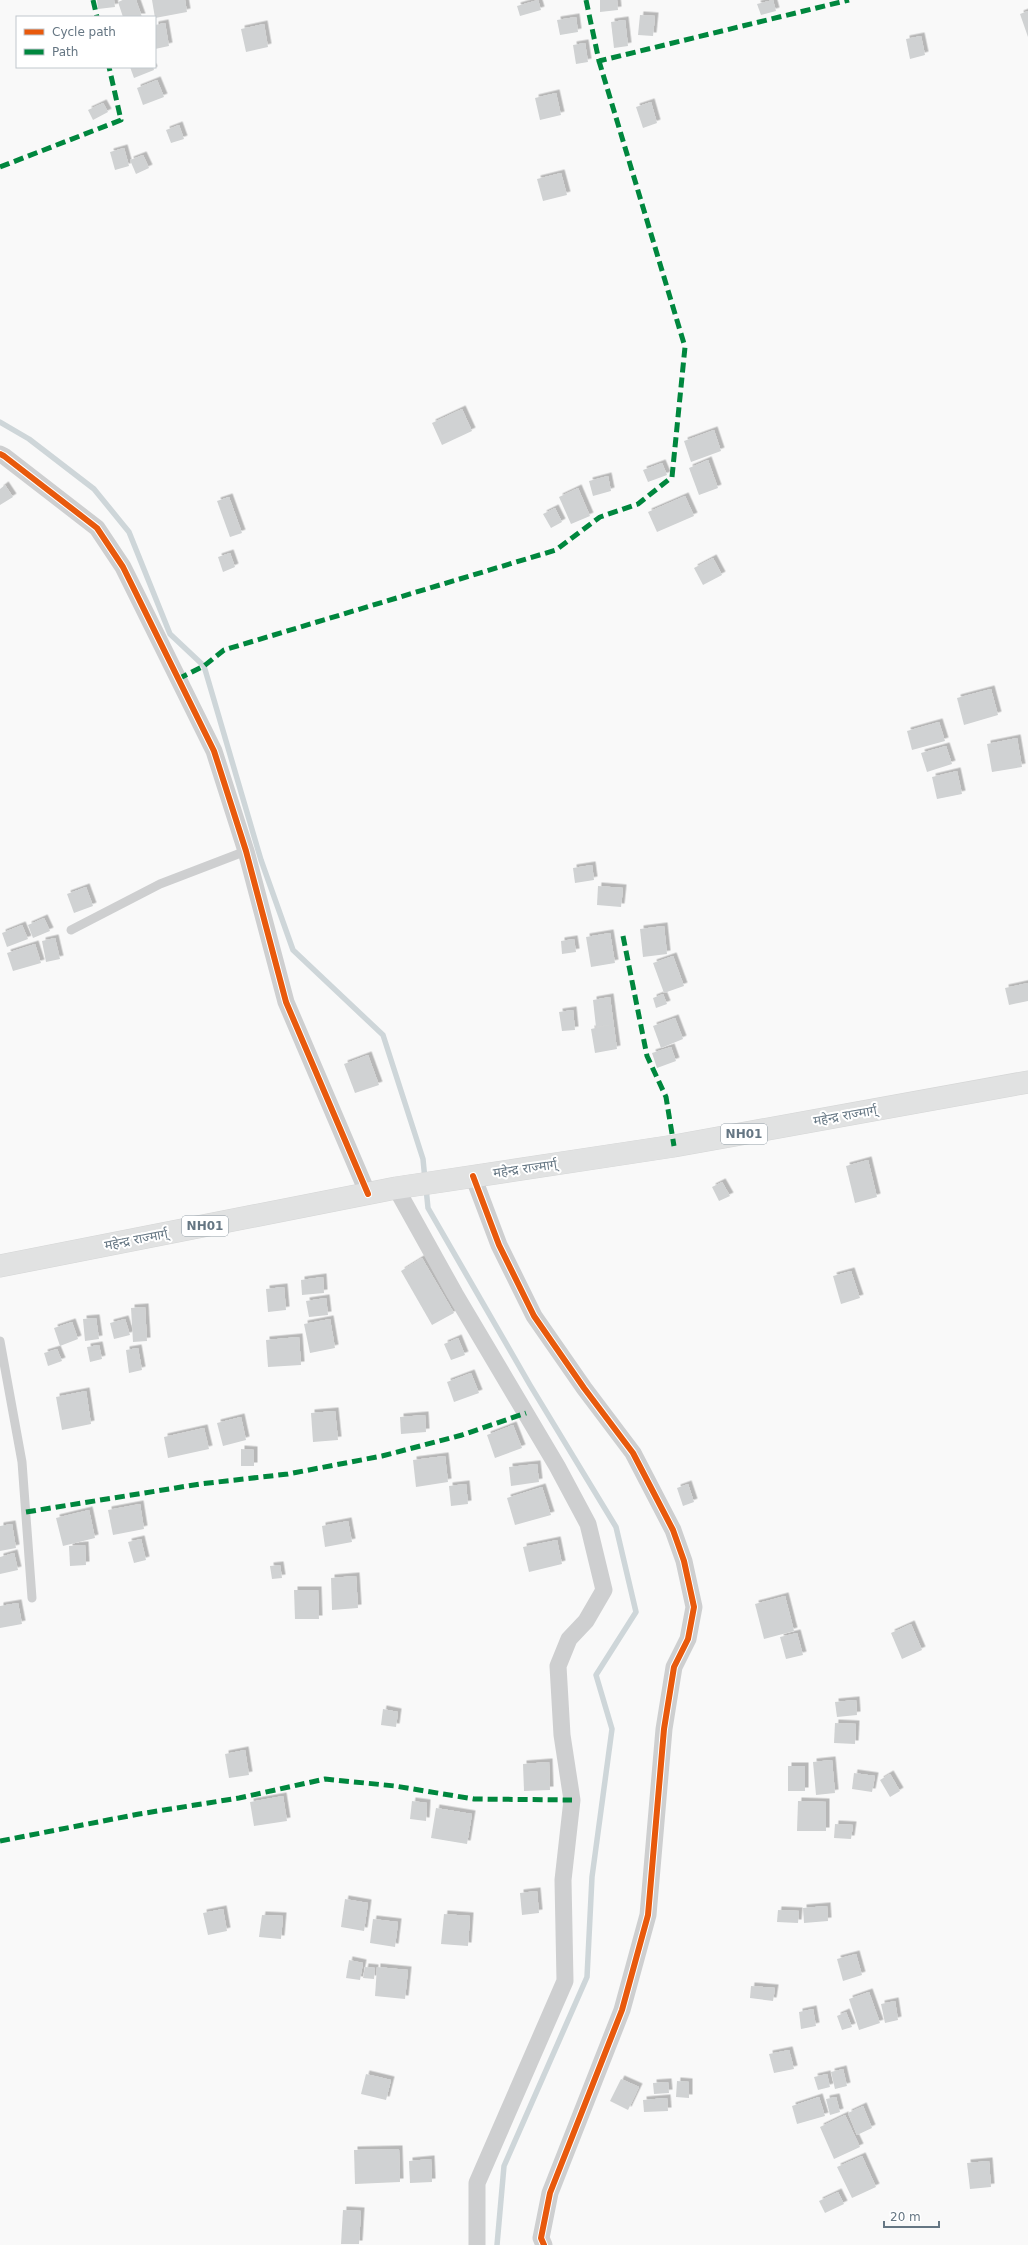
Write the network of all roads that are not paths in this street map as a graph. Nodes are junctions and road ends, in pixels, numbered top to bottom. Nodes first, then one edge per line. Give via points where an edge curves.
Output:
1 (0, 454) edge
2 (246, 851) junction
3 (70, 930) dead end
4 (1028, 1082) edge
5 (466, 1177) junction
6 (403, 1187) junction
7 (368, 1194) junction
8 (0, 1266) edge
9 (0, 1341) edge
10 (32, 1598) dead end
11 (477, 2245) edge
12 (544, 2245) edge

1 - 2 street via 97,528 123,567 214,751
2 - 3 lane via 160,884
2 - 7 street via 286,1002
4 - 5 highway, महेन्द्र राज्मार्ग् / NH01 via 674,1146
5 - 6 highway, महेन्द्र राज्मार्ग् / NH01
5 - 12 street via 534,1316 633,1453 674,1530 694,1608 688,1639 674,1667 664,1729 648,1914 622,2010 550,2193 541,2238
6 - 7 highway, महेन्द्र राज्मार्ग् / NH01
6 - 11 street via 455,1294 557,1466 588,1524 604,1590 586,1621 569,1639 558,1666 562,1735 572,1800 563,1880 565,1981 477,2184
7 - 8 highway, महेन्द्र राज्मार्ग् / NH01
9 - 10 lane via 22,1462

